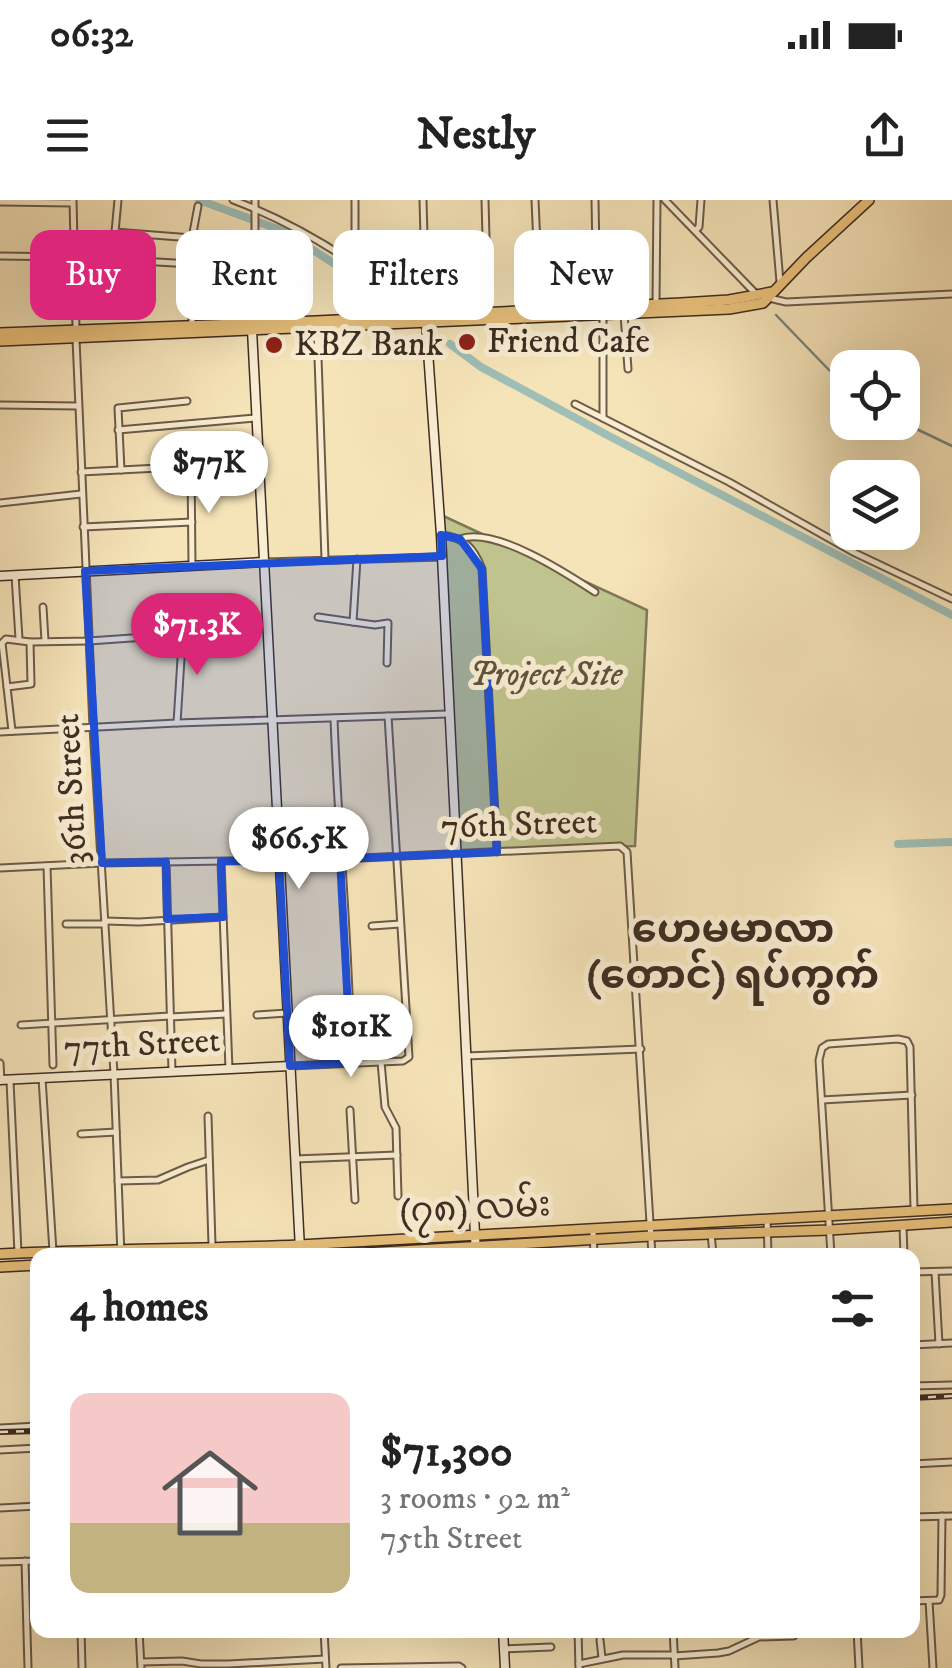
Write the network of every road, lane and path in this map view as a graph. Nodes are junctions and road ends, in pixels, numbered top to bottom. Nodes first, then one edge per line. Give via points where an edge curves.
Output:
1 (118, 200) edge
2 (233, 200) edge
3 (355, 200) edge
4 (423, 200) edge
5 (485, 200) edge
6 (535, 200) edge
7 (595, 200) edge
8 (661, 200) edge
9 (700, 200) edge
10 (774, 200) edge
11 (73, 201) edge
12 (866, 201) edge
13 (0, 202) edge
14 (198, 206) dead end
15 (255, 207) edge
16 (73, 230) edge
17 (115, 230) edge
18 (194, 230) edge
19 (355, 230) edge
20 (424, 230) edge
21 (486, 230) edge
22 (536, 230) edge
23 (596, 230) edge
24 (695, 231) junction
25 (333, 250) edge
26 (0, 256) edge
27 (30, 256) edge
28 (952, 294) edge
29 (769, 295) junction
30 (649, 308) edge
31 (656, 308) junction
32 (649, 309) edge
33 (75, 320) edge
34 (192, 320) edge
35 (378, 320) edge
36 (426, 320) edge
37 (599, 320) edge
38 (624, 320) edge
39 (317, 325) junction
40 (253, 326) junction
41 (192, 330) junction
42 (0, 333) edge
43 (76, 334) junction
44 (0, 342) edge
45 (628, 369) dead end
46 (188, 401) dead end
47 (575, 404) dead end
48 (0, 405) edge
49 (78, 406) junction
50 (256, 418) junction
51 (604, 418) junction
52 (118, 430) junction
53 (258, 463) junction
54 (191, 466) junction
55 (121, 470) junction
56 (81, 472) junction
57 (82, 494) junction
58 (0, 503) edge
59 (192, 522) junction
60 (83, 527) junction
61 (441, 535) junction
62 (460, 538) junction
63 (442, 557) junction
64 (325, 559) junction
65 (356, 560) junction
66 (264, 562) junction
67 (192, 565) junction
68 (86, 571) junction
69 (15, 575) junction
70 (0, 576) edge
71 (595, 592) dead end
72 (952, 599) edge
73 (44, 607) dead end
74 (318, 617) dead end
75 (352, 622) junction
76 (19, 639) junction
77 (88, 641) junction
78 (30, 642) junction
79 (45, 642) junction
80 (2, 658) edge
81 (387, 663) dead end
82 (6, 687) junction
83 (448, 714) junction
84 (388, 716) junction
85 (334, 718) junction
86 (272, 720) junction
87 (177, 723) junction
88 (93, 728) junction
89 (0, 732) edge
90 (12, 732) junction
91 (455, 852) junction
92 (496, 852) junction
93 (396, 855) junction
94 (340, 859) junction
95 (221, 860) junction
96 (279, 861) junction
97 (166, 862) junction
98 (102, 863) junction
99 (47, 866) junction
100 (0, 868) edge
101 (223, 916) junction
102 (168, 919) junction
103 (105, 922) junction
104 (66, 924) dead end
105 (400, 924) junction
106 (372, 926) dead end
107 (287, 1013) junction
108 (226, 1014) junction
109 (257, 1015) dead end
110 (170, 1017) junction
111 (110, 1021) junction
112 (52, 1024) junction
113 (22, 1025) dead end
114 (641, 1049) junction
115 (466, 1056) junction
116 (0, 1062) edge
117 (381, 1062) junction
118 (351, 1063) junction
119 (53, 1065) dead end
120 (290, 1066) junction
121 (228, 1069) junction
122 (172, 1071) junction
123 (114, 1074) junction
124 (42, 1078) junction
125 (3, 1079) edge
126 (912, 1095) junction
127 (822, 1100) junction
128 (350, 1110) dead end
129 (208, 1116) dead end
130 (116, 1132) junction
131 (80, 1134) dead end
132 (397, 1155) junction
133 (352, 1156) junction
134 (295, 1159) junction
135 (209, 1160) junction
136 (118, 1181) junction
137 (398, 1196) dead end
138 (354, 1200) dead end
139 (952, 1210) edge
140 (914, 1211) junction
141 (829, 1215) junction
142 (766, 1219) junction
143 (952, 1222) edge
144 (903, 1226) junction
145 (711, 1228) junction
146 (830, 1230) junction
147 (651, 1231) junction
148 (767, 1232) junction
149 (474, 1235) junction
150 (593, 1235) junction
151 (537, 1238) junction
152 (53, 1248) edge
153 (121, 1248) edge
154 (212, 1248) edge
155 (300, 1248) edge
156 (341, 1248) edge
157 (476, 1248) edge
158 (490, 1248) edge
159 (537, 1248) edge
160 (594, 1248) edge
161 (652, 1248) edge
162 (712, 1248) edge
163 (768, 1248) edge
164 (831, 1248) edge
165 (904, 1248) edge
166 (18, 1253) junction
167 (30, 1253) edge
168 (0, 1254) edge
169 (30, 1265) edge
170 (0, 1266) edge
171 (952, 1271) edge
172 (920, 1272) edge
173 (935, 1272) junction
174 (952, 1343) edge
175 (920, 1344) edge
176 (939, 1344) junction
177 (920, 1384) edge
178 (952, 1385) edge
179 (30, 1426) edge
180 (0, 1428) edge
181 (30, 1448) edge
182 (0, 1450) edge
183 (952, 1462) edge
184 (920, 1464) edge
185 (30, 1506) edge
186 (0, 1508) edge
187 (942, 1516) junction
188 (952, 1516) edge
189 (920, 1517) edge
190 (25, 1561) junction
191 (30, 1561) edge
192 (0, 1562) edge
193 (952, 1570) edge
194 (942, 1572) junction
195 (929, 1600) junction
196 (920, 1601) edge
197 (81, 1638) edge
198 (139, 1638) edge
199 (324, 1638) edge
200 (503, 1638) edge
201 (578, 1638) edge
202 (673, 1638) edge
203 (757, 1638) edge
204 (857, 1638) edge
205 (600, 1640) dead end
206 (551, 1646) dead end
207 (504, 1649) junction
208 (674, 1655) junction
209 (602, 1658) junction
210 (325, 1659) junction
211 (141, 1665) edge
212 (579, 1666) edge
213 (446, 1667) edge
214 (28, 1668) edge
215 (82, 1668) edge
216 (326, 1668) edge
217 (341, 1668) edge
218 (462, 1668) edge
219 (506, 1668) edge
220 (675, 1668) edge
221 (859, 1668) edge
222 (933, 1668) edge

1 - 17 street
2 - 15 street
3 - 19 street
4 - 20 street
5 - 21 street
6 - 22 street
7 - 23 street
8 - 24 street
8 - 31 street
9 - 24 street
10 - 29 street
11 - 13 street
11 - 16 street, 36th Street
12 - 29 main road
14 - 18 street
15 - 25 street
15 - 40 street
24 - 29 street
26 - 27 street
28 - 29 street via 786,302
29 - 31 main road via 729,305
30 - 31 main road
31 - 32 main road
33 - 43 street, 36th Street
34 - 41 street
35 - 39 main road
36 - 61 street
37 - 51 street
38 - 45 street
39 - 40 main road
39 - 64 street
40 - 41 main road
40 - 50 street
41 - 43 main road
42 - 43 main road
43 - 44 main road
43 - 49 street, 36th Street
46 - 52 street via 120,407
47 - 51 street
48 - 49 street
49 - 56 street, 36th Street
50 - 52 street
50 - 53 street
51 - 72 street
52 - 55 street
53 - 54 street
53 - 66 street
54 - 55 street
54 - 59 street
55 - 56 street
56 - 57 street, 36th Street
57 - 58 street
57 - 60 street, 36th Street
59 - 60 street
59 - 67 street
60 - 68 street, 36th Street
61 - 62 street
61 - 63 street
62 - 71 street via 509,545
62 - 92 street via 482,569
63 - 65 street
63 - 83 street
64 - 65 street
64 - 66 street
65 - 75 street
66 - 67 street
66 - 86 street
67 - 68 street
68 - 69 street
68 - 77 street, 36th Street
69 - 70 street
69 - 76 street
73 - 79 street
74 - 75 street
75 - 81 street via 388,623
76 - 78 street
76 - 80 street via 2,640
77 - 79 street
77 - 87 street via 180,637
77 - 88 street, 36th Street
78 - 79 street
78 - 82 street via 31,684
80 - 82 street
82 - 90 street
83 - 84 street
83 - 91 street
84 - 85 street
84 - 93 street
85 - 86 street
85 - 94 street
86 - 87 street
86 - 96 street
87 - 88 street
88 - 90 street
88 - 98 street, 36th Street
89 - 90 street
91 - 92 street, 76th Street
91 - 93 street, 76th Street
91 - 115 street
92 - 114 street, 76th Street via 620,846 627,852
93 - 94 street, 76th Street
93 - 105 street
94 - 96 street, 76th Street
94 - 118 street
95 - 96 street, 76th Street
95 - 97 street, 76th Street
95 - 101 street
96 - 107 street
97 - 98 street, 76th Street
97 - 102 street
98 - 99 street, 76th Street
98 - 103 street, 36th Street
99 - 100 street, 76th Street
99 - 112 street
101 - 102 street
101 - 108 street
102 - 103 street
102 - 110 street
103 - 104 street
103 - 111 street, 36th Street
105 - 106 street
105 - 117 street, 77th Street via 409,1057
107 - 109 street
107 - 120 street
108 - 110 street
108 - 121 street
110 - 111 street
110 - 122 street
111 - 112 street
111 - 123 street, 36th Street
112 - 113 street
112 - 119 street
114 - 115 street
114 - 147 street
115 - 149 street
116 - 125 street
117 - 118 street, 77th Street
117 - 132 street
118 - 120 street, 77th Street
120 - 121 street, 77th Street
120 - 134 street
121 - 122 street, 77th Street
122 - 123 street, 77th Street
123 - 124 street, 77th Street
123 - 130 street, 36th Street
124 - 125 street, 77th Street
124 - 152 street
125 - 166 street
126 - 127 street
126 - 127 street via 910,1048 898,1040 822,1048
126 - 140 street
127 - 141 street
128 - 133 street
129 - 135 street
130 - 131 street
130 - 136 street, 36th Street
132 - 133 street
132 - 137 street
133 - 134 street
133 - 138 street
134 - 155 street
135 - 136 street via 158,1180
135 - 154 street
136 - 153 street, 36th Street
139 - 140 main road, (၇၈) လမ်း
140 - 141 main road, (၇၈) လမ်း
141 - 142 main road, (၇၈) လမ်း
141 - 146 street
142 - 145 main road, (၇၈) လမ်း
142 - 148 street
143 - 144 main road, (၇၈) လမ်း
144 - 146 main road, (၇၈) လမ်း
144 - 165 street
145 - 147 main road, (၇၈) လမ်း
145 - 148 main road, (၇၈) လမ်း
145 - 162 street
146 - 148 main road, (၇၈) လမ်း
146 - 164 street
147 - 150 main road, (၇၈) လမ်း
147 - 161 street
148 - 163 street
149 - 151 main road, (၇၈) လမ်း
149 - 156 main road, (၇၈) လမ်း
149 - 157 street
150 - 151 main road, (၇၈) လမ်း
150 - 160 street
151 - 158 main road, (၇၈) လမ်း
151 - 159 street
166 - 167 main road, (၇၈) လမ်း
166 - 168 main road, (၇၈) လမ်း
169 - 170 main road
171 - 173 street
172 - 173 street
173 - 176 street
174 - 176 street
175 - 176 street
177 - 178 street
179 - 180 street
181 - 182 street
183 - 184 street
185 - 186 street
187 - 188 street
187 - 189 street
187 - 194 street
190 - 191 street
190 - 192 street
190 - 214 street
193 - 194 street
194 - 195 street via 940,1600
195 - 196 street
195 - 222 street
197 - 215 street
198 - 211 street
199 - 210 street
200 - 207 street
201 - 212 street
202 - 208 street
203 - 208 street via 728,1651
204 - 221 street
205 - 209 street
206 - 207 street
207 - 219 street
208 - 209 street
208 - 220 street
209 - 212 street
210 - 211 street
210 - 216 street
213 - 217 street
213 - 218 street

